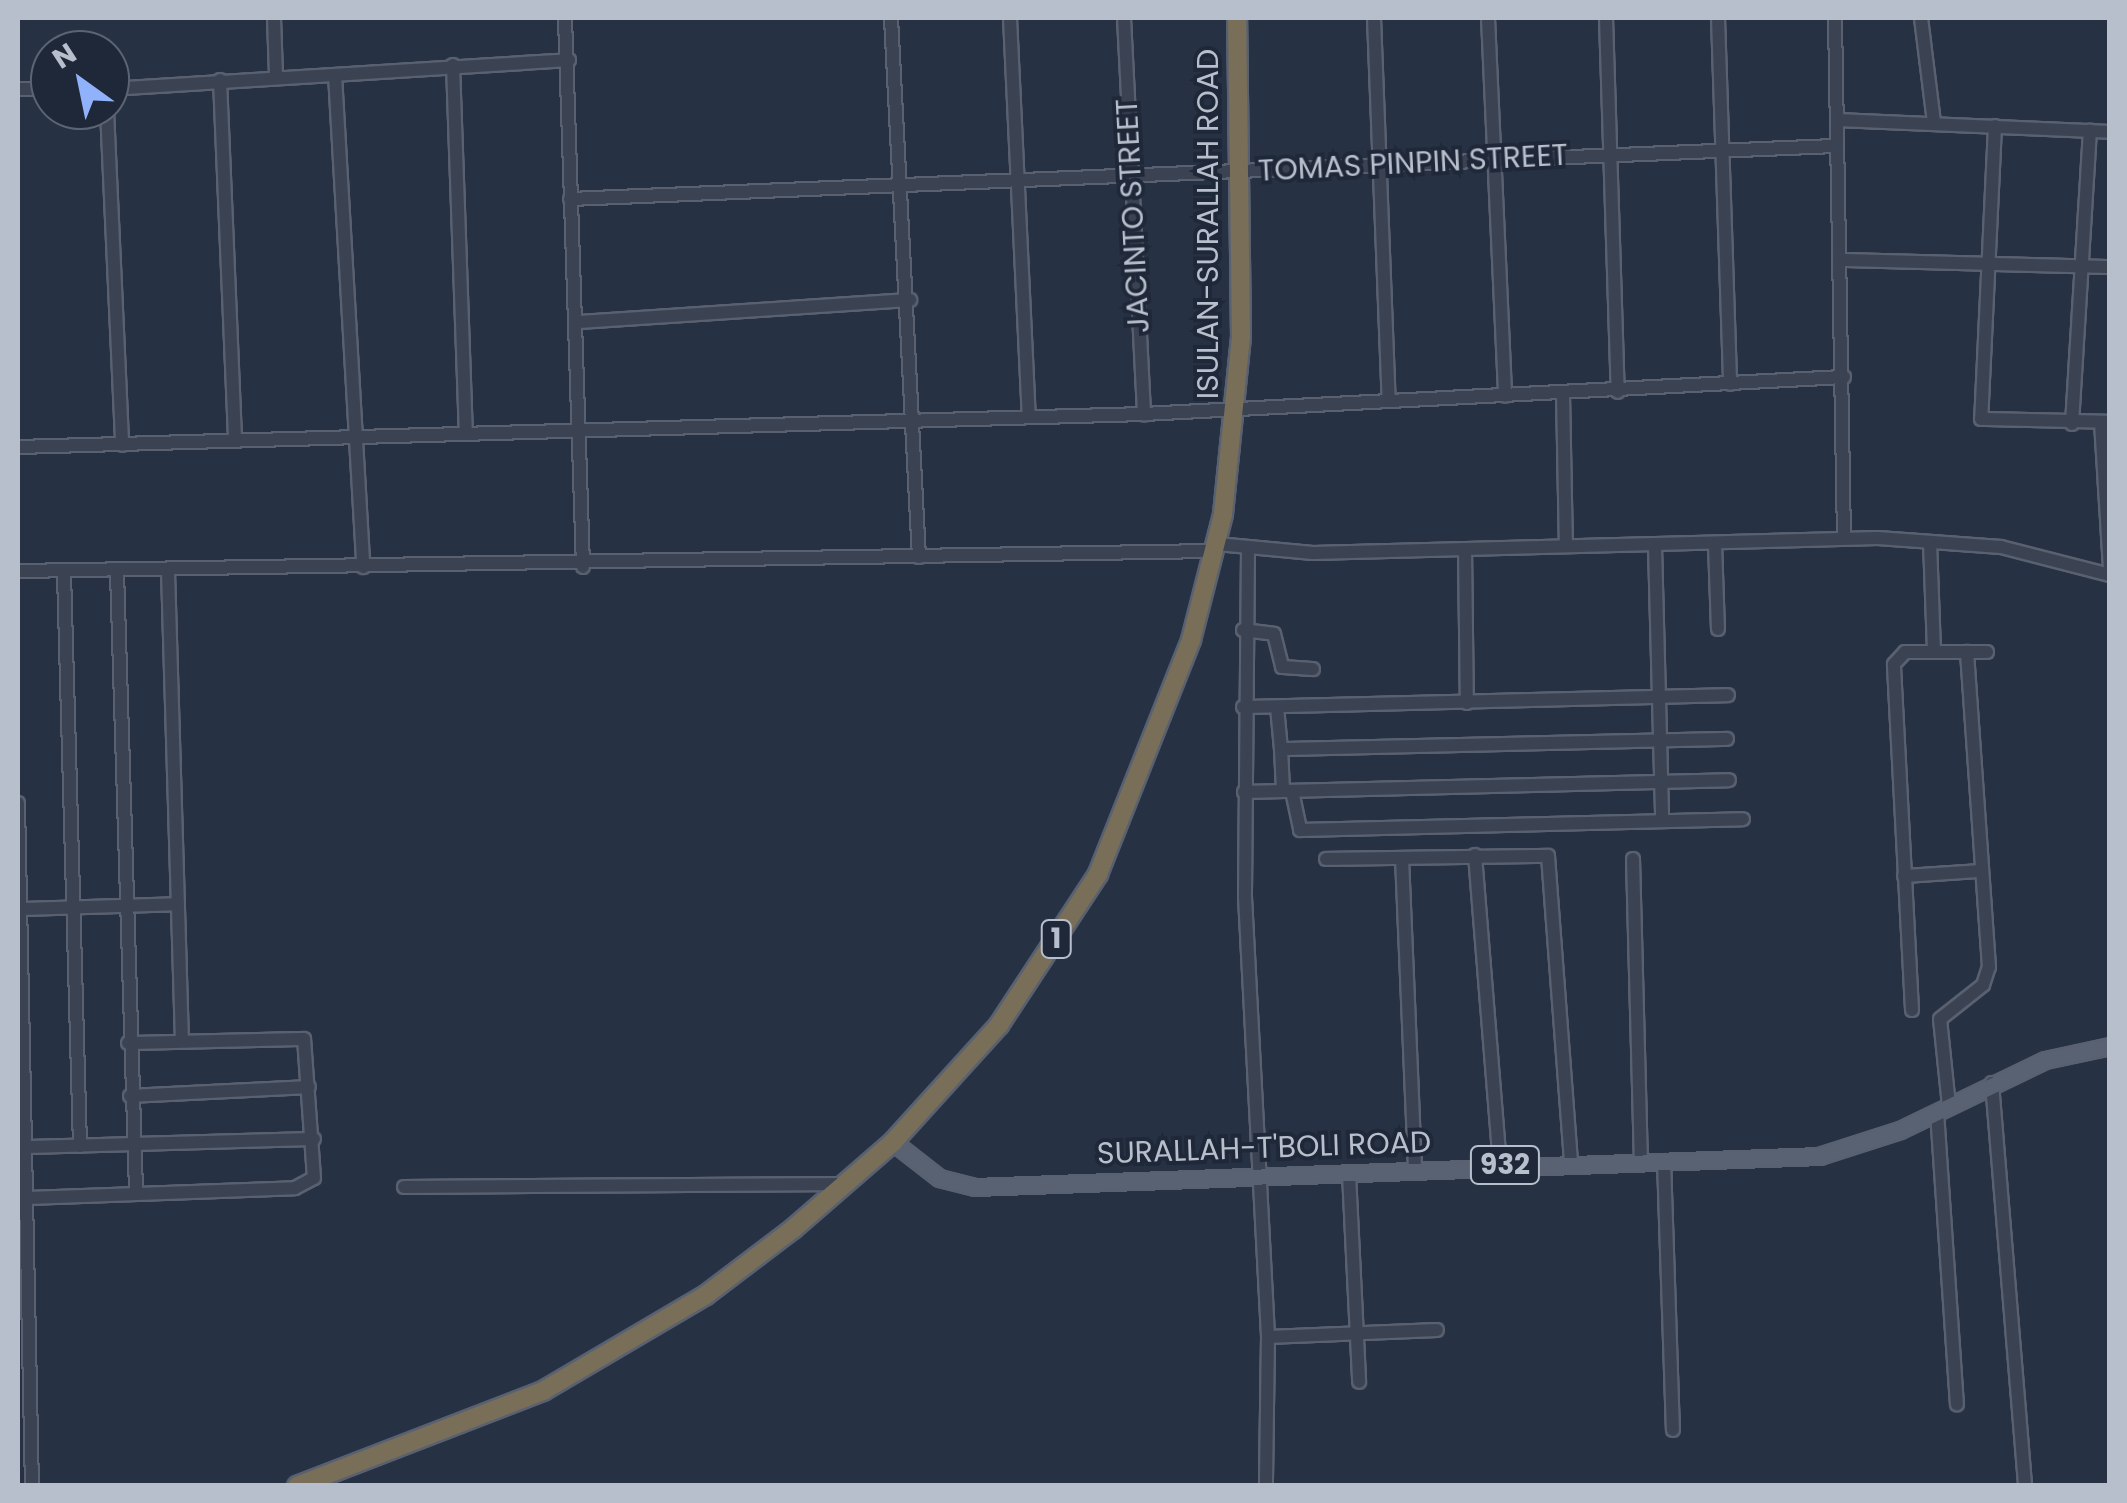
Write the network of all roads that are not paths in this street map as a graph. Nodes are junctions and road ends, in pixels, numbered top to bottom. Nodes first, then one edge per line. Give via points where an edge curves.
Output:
1 (274, 18) edge
2 (565, 18) edge
3 (891, 18) edge
4 (1010, 18) edge
5 (1124, 18) edge
6 (1237, 18) edge
7 (1374, 18) edge
8 (1488, 18) edge
9 (1606, 18) edge
10 (1718, 18) edge
11 (1835, 18) edge
12 (1921, 18) edge
13 (568, 60) junction
14 (453, 65) junction
15 (276, 76) junction
16 (335, 76) junction
17 (220, 80) junction
18 (130, 87) edge
19 (1838, 120) junction
20 (1934, 122) junction
21 (1995, 126) junction
22 (108, 130) edge
23 (2090, 130) junction
24 (2110, 132) edge
25 (1838, 146) junction
26 (1726, 149) junction
27 (1611, 152) junction
28 (1496, 159) junction
29 (1380, 164) junction
30 (1238, 173) junction
31 (1130, 178) junction
32 (1024, 181) junction
33 (900, 187) junction
34 (570, 200) junction
35 (1842, 260) junction
36 (1984, 260) junction
37 (2076, 265) junction
38 (2110, 267) edge
39 (910, 300) junction
40 (578, 322) junction
41 (1844, 378) junction
42 (1730, 384) junction
43 (1618, 392) junction
44 (1563, 394) junction
45 (1505, 396) junction
46 (1389, 400) junction
47 (1234, 409) junction
48 (1030, 414) junction
49 (1144, 414) junction
50 (916, 418) junction
51 (2105, 422) edge
52 (2072, 424) junction
53 (466, 430) junction
54 (584, 430) junction
55 (354, 434) junction
56 (235, 438) junction
57 (122, 445) junction
58 (18, 447) edge
59 (1844, 538) junction
60 (1930, 542) junction
61 (1715, 544) junction
62 (1566, 546) junction
63 (1655, 546) junction
64 (1216, 548) junction
65 (1465, 549) junction
66 (1248, 550) junction
67 (919, 557) junction
68 (362, 567) junction
69 (583, 567) junction
70 (18, 571) edge
71 (117, 572) junction
72 (168, 572) junction
73 (2110, 572) edge
74 (64, 573) junction
75 (1243, 630) junction
76 (1718, 630) dead end
77 (1934, 650) junction
78 (1968, 652) junction
79 (1987, 652) dead end
80 (1313, 669) dead end
81 (1728, 696) dead end
82 (1662, 697) junction
83 (1467, 703) junction
84 (1278, 706) junction
85 (1243, 707) junction
86 (1728, 739) dead end
87 (1662, 740) junction
88 (1281, 750) junction
89 (1663, 780) junction
90 (1730, 780) dead end
91 (1287, 791) junction
92 (1244, 792) junction
93 (18, 803) edge
94 (1743, 819) dead end
95 (1662, 820) junction
96 (1476, 855) junction
97 (1402, 858) junction
98 (1326, 859) dead end
99 (1633, 859) dead end
100 (1978, 871) junction
101 (1904, 876) junction
102 (178, 904) junction
103 (122, 905) junction
104 (21, 908) junction
105 (74, 908) junction
106 (1912, 1010) dead end
107 (182, 1038) junction
108 (128, 1043) junction
109 (2110, 1046) edge
110 (1992, 1083) junction
111 (310, 1087) junction
112 (130, 1096) junction
113 (1943, 1109) junction
114 (314, 1139) junction
115 (893, 1142) junction
116 (131, 1143) junction
117 (80, 1146) junction
118 (26, 1147) junction
119 (1641, 1162) junction
120 (1664, 1162) junction
121 (1571, 1165) junction
122 (1500, 1166) junction
123 (1415, 1170) junction
124 (1258, 1174) junction
125 (1348, 1174) junction
126 (846, 1184) junction
127 (404, 1187) dead end
128 (136, 1192) junction
129 (28, 1198) junction
130 (1437, 1330) dead end
131 (1359, 1334) junction
132 (1268, 1337) junction
133 (1359, 1382) dead end
134 (1957, 1404) dead end
135 (1673, 1430) dead end
136 (2025, 1485) edge
137 (32, 1486) edge
138 (297, 1486) edge
139 (1266, 1486) edge

1 - 15 street
2 - 13 street
3 - 33 street
4 - 32 street
5 - 31 street, JACINTO STREET
6 - 30 highway, ISULAN-SURALLAH ROAD / 1
7 - 29 street
8 - 28 street
9 - 27 street
10 - 26 street
11 - 19 street
12 - 20 street
13 - 14 street
13 - 34 street
14 - 16 street
14 - 53 street
15 - 16 street
15 - 17 street
16 - 55 street
17 - 18 street
17 - 56 street
19 - 20 street
19 - 25 street
20 - 21 street
21 - 23 street
21 - 36 street
22 - 57 street
23 - 24 street
23 - 37 street
25 - 26 street, TOMAS PINPIN STREET
25 - 35 street
26 - 27 street, TOMAS PINPIN STREET
26 - 42 street
27 - 28 street, TOMAS PINPIN STREET
27 - 43 street
28 - 29 street, TOMAS PINPIN STREET
28 - 45 street
29 - 30 street, TOMAS PINPIN STREET
29 - 46 street
30 - 31 street, TOMAS PINPIN STREET
30 - 47 highway, ISULAN-SURALLAH ROAD / 1
31 - 32 street, TOMAS PINPIN STREET
31 - 49 street, JACINTO STREET
32 - 33 street, TOMAS PINPIN STREET
32 - 48 street
33 - 34 street, TOMAS PINPIN STREET
33 - 39 street
34 - 40 street
35 - 36 street
35 - 41 street
36 - 37 street
36 - 52 street via 1982,422
37 - 38 street
37 - 52 street
39 - 40 street
39 - 50 street
40 - 54 street
41 - 42 street
41 - 59 street
42 - 43 street
43 - 44 street
44 - 45 street
44 - 62 street
45 - 46 street
46 - 47 street
47 - 49 street
47 - 64 highway, ISULAN-SURALLAH ROAD / 1
48 - 49 street
48 - 50 street
50 - 54 street
50 - 67 street
51 - 52 street
51 - 73 street
53 - 54 street
53 - 55 street
54 - 69 street
55 - 56 street
55 - 68 street
56 - 57 street
57 - 58 street
59 - 60 street
59 - 61 street
60 - 73 street via 2001,546
60 - 77 street
61 - 63 street
61 - 76 street
62 - 63 street
62 - 65 street
63 - 82 street
64 - 66 street
64 - 67 street
64 - 115 highway, ISULAN-SURALLAH ROAD / 1 via 1148,764 1098,874 1000,1024
65 - 66 street
65 - 83 street
66 - 75 street
67 - 69 street
68 - 69 street
68 - 72 street
70 - 74 street
71 - 72 street
71 - 74 street
71 - 103 street
72 - 102 street
74 - 105 street
75 - 80 street via 1274,634 1282,667
75 - 85 street
77 - 78 street
77 - 101 street via 1905,652 1894,664
78 - 79 street
78 - 100 street
81 - 82 street
82 - 83 street
82 - 87 street
83 - 84 street
84 - 85 street
84 - 88 street
85 - 92 street
86 - 87 street
87 - 88 street
87 - 89 street
88 - 91 street
89 - 90 street
89 - 91 street
89 - 95 street
91 - 92 street
91 - 95 street via 1300,830
92 - 124 street
93 - 104 street
94 - 95 street
96 - 97 street
96 - 121 street via 1549,858
96 - 122 street
97 - 98 street
97 - 123 street
99 - 119 street
100 - 101 street
100 - 113 street via 1989,974 1940,1019
101 - 106 street
102 - 103 street
102 - 107 street
103 - 105 street
103 - 108 street
104 - 105 street
104 - 118 street
105 - 117 street
107 - 108 street
107 - 111 street via 304,1040
108 - 112 street
109 - 110 main road, SURALLAH-T'BOLI ROAD / 932
110 - 113 main road, SURALLAH-T'BOLI ROAD / 932
110 - 136 street
111 - 112 street
111 - 114 street
112 - 116 street
113 - 120 main road, SURALLAH-T'BOLI ROAD / 932 via 1819,1156
113 - 134 street
114 - 116 street
114 - 128 street via 314,1178 306,1186
115 - 124 main road, SURALLAH-T'BOLI ROAD / 932 via 939,1178 975,1187
115 - 126 highway, ISULAN-SURALLAH ROAD / 1
116 - 117 street
116 - 128 street
117 - 118 street
118 - 129 street
119 - 120 main road, SURALLAH-T'BOLI ROAD / 932
119 - 121 main road, SURALLAH-T'BOLI ROAD / 932
120 - 135 street
121 - 122 main road, SURALLAH-T'BOLI ROAD / 932
122 - 123 main road, SURALLAH-T'BOLI ROAD / 932
123 - 125 main road, SURALLAH-T'BOLI ROAD / 932
124 - 125 main road, SURALLAH-T'BOLI ROAD / 932
124 - 132 street
125 - 131 street
126 - 127 street
126 - 138 highway, ISULAN-SURALLAH ROAD / 1 via 624,1347 445,1436
128 - 129 street
129 - 137 street
130 - 131 street
131 - 132 street
131 - 133 street
132 - 139 street

